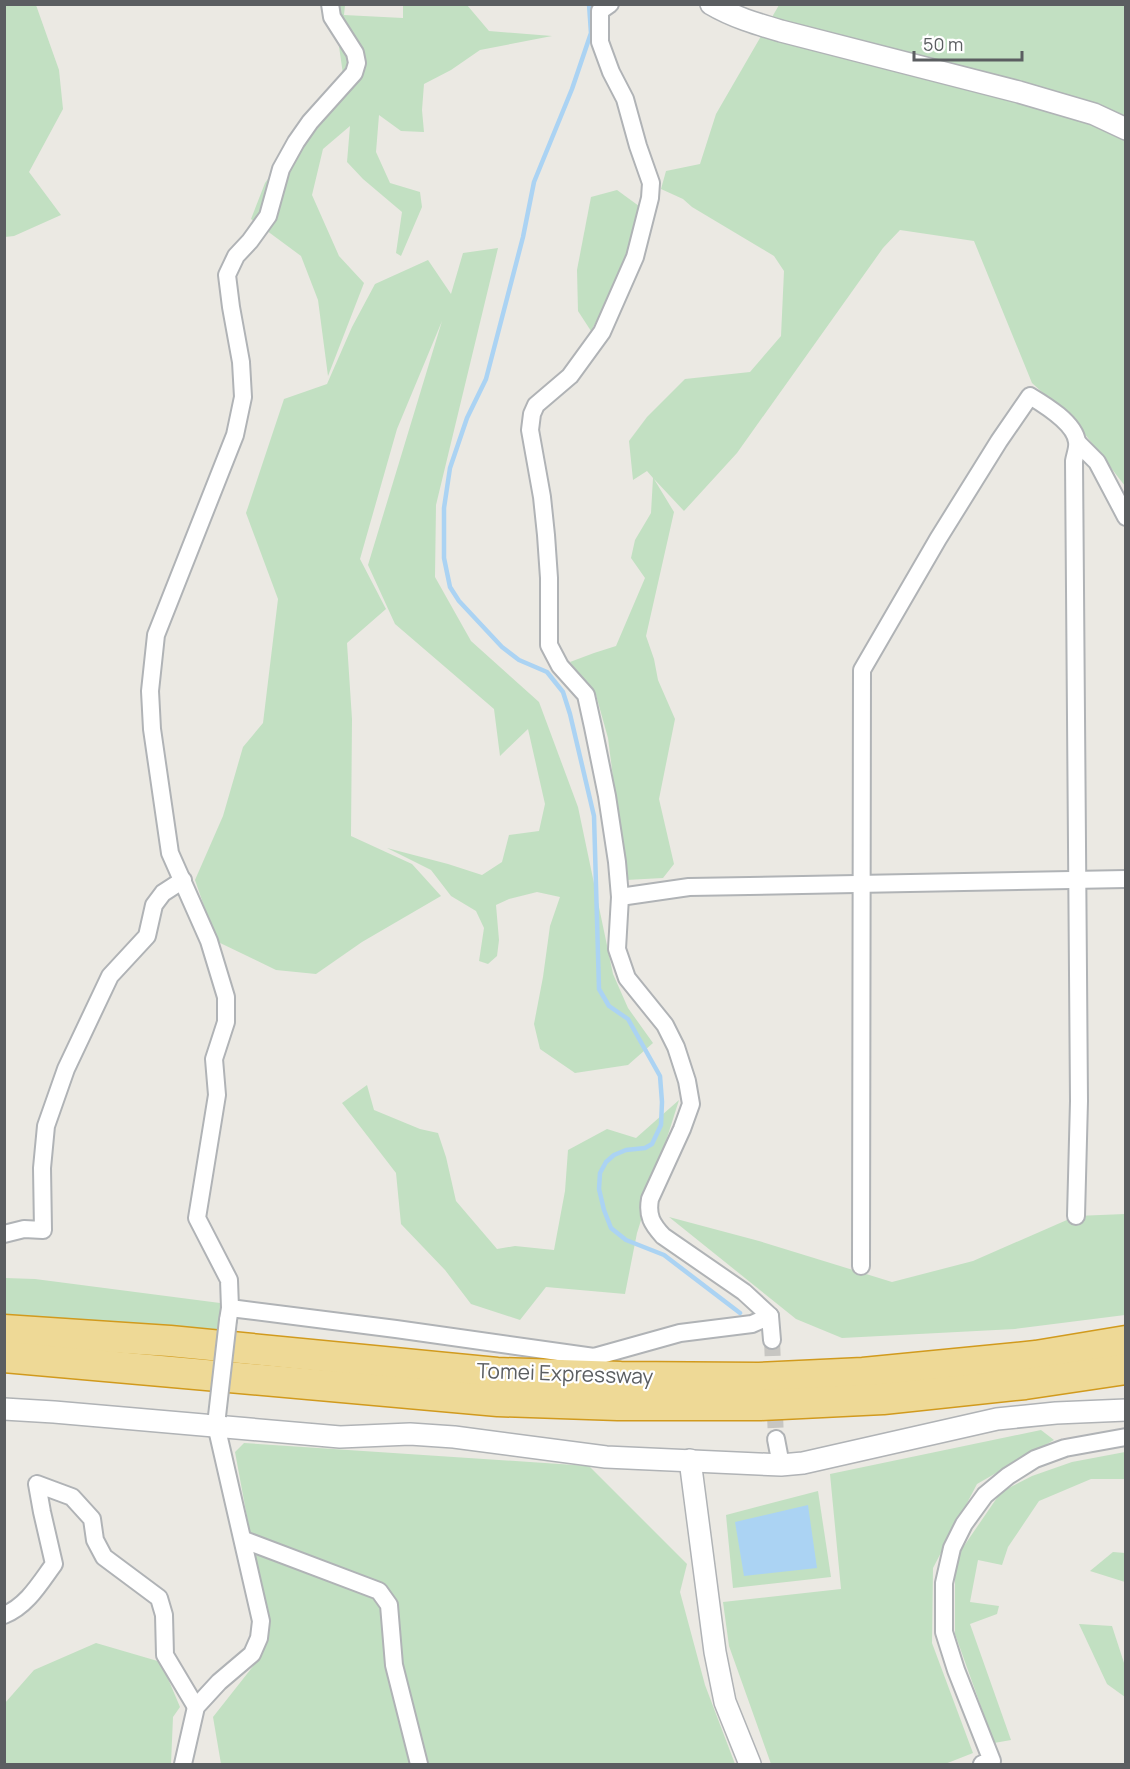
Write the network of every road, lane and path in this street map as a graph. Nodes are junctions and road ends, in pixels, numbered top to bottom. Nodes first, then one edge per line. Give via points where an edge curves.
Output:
1 (330, 4) edge
2 (610, 4) edge
3 (711, 4) edge
4 (1125, 129) edge
5 (1078, 443) junction
6 (1125, 517) edge
7 (1125, 879) edge
8 (183, 880) junction
9 (1077, 880) junction
10 (861, 884) junction
11 (620, 897) junction
12 (1076, 1216) dead end
13 (4, 1234) edge
14 (861, 1266) dead end
15 (229, 1314) junction
16 (770, 1316) junction
17 (4, 1330) edge
18 (772, 1340) tunnel mouth
19 (1125, 1341) edge
20 (4, 1357) edge
21 (1125, 1369) edge
22 (4, 1409) edge
23 (1125, 1410) edge
24 (217, 1421) junction
25 (1125, 1437) edge
26 (776, 1440) tunnel mouth
27 (690, 1460) junction
28 (781, 1465) junction
29 (244, 1540) junction
30 (4, 1615) edge
31 (196, 1707) junction
32 (183, 1764) edge
33 (419, 1764) edge
34 (750, 1764) edge
35 (982, 1764) edge

1 - 8 street via 357,63 354,73 296,142 281,169 268,216 236,256 227,275 243,397 235,435 156,635 150,691 152,729 170,853
2 - 11 street via 600,11 600,42 625,99 651,183 650,198 635,257 602,332 570,376 536,405 531,430 546,535 549,645 560,666 586,696 607,796
3 - 4 street via 747,21 1030,95 1094,114
5 - 6 street via 1097,462
5 - 9 street via 1074,461
5 - 10 street via 1056,412 1030,396 938,539 862,670
7 - 9 street
8 - 13 street via 154,904 147,936 110,976 66,1069 46,1126 43,1230
8 - 15 street via 209,941 226,997 226,1022 214,1059 216,1095 197,1218 229,1280
9 - 10 street
9 - 12 street
10 - 11 street via 689,887
10 - 14 street
11 - 16 street via 617,949 627,978 665,1025 676,1047 692,1104 650,1199 650,1218 663,1236 744,1292
15 - 16 street via 396,1329 594,1357 680,1334 752,1324
15 - 24 street, bridge
16 - 18 street
17 - 19 highway, Tomei Expressway via 170,1341 497,1373 621,1377 759,1378 863,1373 1036,1356
20 - 21 highway, Tomei Expressway via 498,1401 618,1405 760,1405 883,1399
22 - 24 street
23 - 28 street via 997,1419
24 - 27 street via 262,1431 340,1437 410,1434 606,1457
24 - 29 street
25 - 35 street via 1065,1448 1035,1459 1008,1476 985,1495 952,1548 944,1583 944,1632 992,1761
26 - 28 street
27 - 28 street
27 - 34 street via 715,1652 725,1702
29 - 31 street via 261,1621 259,1638 252,1654
29 - 33 street via 379,1591 388,1605 394,1665
30 - 31 street via 27,1600 54,1564 37,1484 72,1497 92,1519 95,1540 104,1557 159,1598 164,1615 165,1655
31 - 32 street

